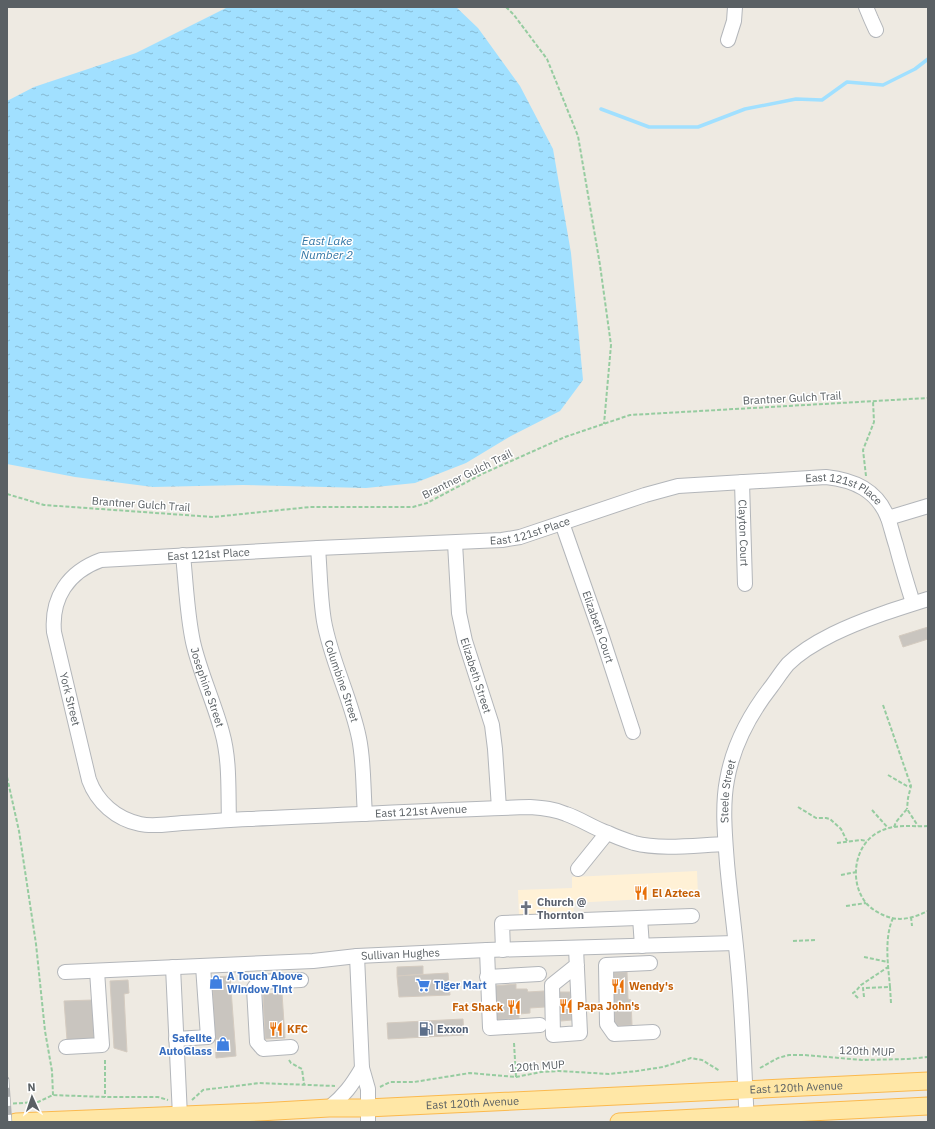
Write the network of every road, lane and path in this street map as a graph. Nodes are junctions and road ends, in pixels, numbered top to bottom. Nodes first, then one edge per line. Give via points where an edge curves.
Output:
1 (506, 7) edge
2 (735, 7) edge
3 (866, 7) edge
4 (876, 30) dead end
5 (728, 40) dead end
6 (928, 398) edge
7 (873, 401) junction
8 (604, 424) junction
9 (742, 482) junction
10 (867, 490) junction
11 (7, 494) edge
12 (928, 506) edge
13 (888, 518) junction
14 (562, 523) junction
15 (455, 542) junction
16 (318, 548) junction
17 (183, 554) junction
18 (68, 581) joint
19 (746, 584) dead end
20 (928, 598) edge
21 (913, 603) junction
22 (883, 705) dead end
23 (633, 732) dead end
24 (888, 775) dead end
25 (7, 777) edge
26 (911, 786) junction
27 (798, 807) dead end
28 (499, 808) junction
29 (907, 809) junction
30 (872, 810) dead end
31 (113, 812) joint
32 (365, 814) junction
33 (229, 820) junction
34 (918, 826) junction
35 (928, 826) edge
36 (894, 827) junction
37 (888, 828) junction
38 (608, 833) junction
39 (867, 840) junction
40 (846, 841) junction
41 (837, 843) dead end
42 (725, 844) junction
43 (578, 869) dead end
44 (856, 872) junction
45 (841, 875) dead end
46 (866, 903) junction
47 (846, 906) dead end
48 (928, 911) edge
49 (692, 916) dead end
50 (911, 917) junction
51 (640, 918) junction
52 (893, 918) junction
53 (912, 926) dead end
54 (793, 940) dead end
55 (815, 940) dead end
56 (735, 943) junction
57 (642, 946) junction
58 (576, 948) junction
59 (486, 950) junction
60 (503, 950) junction
61 (357, 956) junction
62 (864, 957) dead end
63 (888, 962) junction
64 (650, 963) dead end
65 (577, 965) junction
66 (203, 966) junction
67 (173, 967) junction
68 (888, 967) junction
69 (97, 970) junction
70 (65, 972) dead end
71 (539, 974) dead end
72 (488, 977) junction
73 (301, 980) dead end
74 (890, 987) junction
75 (864, 997) dead end
76 (858, 998) dead end
77 (891, 1003) dead end
78 (540, 1025) dead end
79 (653, 1032) dead end
80 (176, 1038) junction
81 (514, 1043) dead end
82 (66, 1047) dead end
83 (290, 1053) joint
84 (928, 1058) edge
85 (105, 1060) dead end
86 (362, 1068) junction
87 (760, 1068) dead end
88 (720, 1071) dead end
89 (516, 1076) junction
90 (928, 1081) edge
91 (304, 1084) dead end
92 (377, 1090) dead end
93 (745, 1090) junction
94 (53, 1095) dead end
95 (105, 1097) dead end
96 (928, 1106) edge
97 (329, 1108) junction
98 (368, 1115) edge
99 (180, 1116) junction
100 (747, 1119) edge
101 (68, 1121) edge
102 (16, 1122) edge
103 (619, 1122) edge

1 - 8 path via 547,59 578,136 611,345
2 - 5 street
3 - 4 street
6 - 7 path, Brantner Gulch Trail
7 - 8 path, Brantner Gulch Trail via 630,415
7 - 10 path via 874,422 863,450
8 - 11 path, Brantner Gulch Trail via 558,440 482,474 427,503 413,507 310,507 213,517 44,505
9 - 10 street, East 121st Place via 826,477 852,482
9 - 14 street, East 121st Place via 678,486
9 - 19 street, Clayton Court
10 - 13 street, East 121st Place
12 - 13 street
13 - 21 street, East 121st Place
14 - 15 street, East 121st Place via 520,537
14 - 23 street, Elizabeth Court
15 - 16 street, East 121st Place
15 - 28 street, Elizabeth Street via 459,613 465,641 492,725
16 - 17 street, East 121st Place
16 - 32 street, Columbine Street via 324,620 362,752
17 - 18 street, East 121st Place via 101,560 78,571
17 - 33 street, Josephine Street via 193,642 222,733 227,762
18 - 31 street, York Street via 56,602 54,632 89,780 95,794
20 - 21 street, Steele Street
21 - 42 street, Steele Street via 873,617 816,643 788,664 756,708 741,735 732,760 725,792
22 - 26 path
24 - 26 path via 906,786
25 - 94 path via 19,831 36,944
26 - 29 path
27 - 40 path via 816,818 830,819 841,829
28 - 32 street, East 121st Avenue
28 - 38 street, East 121st Avenue via 530,806 555,810
29 - 34 path
29 - 36 path
30 - 37 path
31 - 33 street, East 121st Avenue via 135,822 151,825
32 - 33 street, East 121st Avenue
34 - 35 path
34 - 36 path
36 - 37 path
37 - 39 path
38 - 42 street, East 121st Avenue via 634,842 657,846
38 - 43 street
39 - 40 path
39 - 44 path via 858,857
40 - 41 path
42 - 56 street, Steele Street
44 - 45 path
44 - 46 path via 858,889
46 - 47 path
46 - 52 path via 878,912
48 - 50 path
49 - 51 street
50 - 52 path
50 - 53 path
51 - 57 street
51 - 60 street via 502,923
52 - 63 path via 890,923
54 - 55 path
56 - 57 street, Sullivan Hughes
56 - 93 street, Steele Street via 743,1024
57 - 58 street, Sullivan Hughes
58 - 60 street, Sullivan Hughes
58 - 65 street
59 - 60 street, Sullivan Hughes
59 - 61 street, Sullivan Hughes
59 - 72 street
61 - 66 street, Sullivan Hughes via 313,961
61 - 86 street
62 - 63 path
63 - 68 path
64 - 79 street via 606,965 607,1024 614,1034
65 - 65 street via 580,1033 553,1034 552,985
66 - 67 street, Sullivan Hughes
66 - 80 street via 208,1037
67 - 69 street, Sullivan Hughes
67 - 80 street
68 - 74 path
68 - 76 path via 853,993
69 - 70 street, Sullivan Hughes
69 - 82 street via 102,1046
71 - 72 street
72 - 78 street via 490,1028
73 - 83 street via 259,982 254,988 257,1042 263,1049
74 - 75 path via 864,988
74 - 77 path
80 - 99 street
81 - 89 path
83 - 91 path via 291,1063 302,1069
84 - 87 path, 120th MUP via 863,1060 789,1055
85 - 95 path
86 - 97 street via 348,1090
86 - 98 street via 368,1089
88 - 89 path, 120th MUP via 702,1060 691,1058 663,1067 637,1071 604,1074 559,1071
89 - 92 path, 120th MUP via 470,1073 414,1082 390,1082
90 - 93 main road, East 120th Avenue
93 - 98 main road, East 120th Avenue
93 - 100 street
96 - 100 main road
97 - 98 main road, East 120th Avenue
97 - 99 main road, East 120th Avenue
99 - 101 main road, East 120th Avenue
100 - 103 main road
101 - 102 main road, East 120th Avenue

